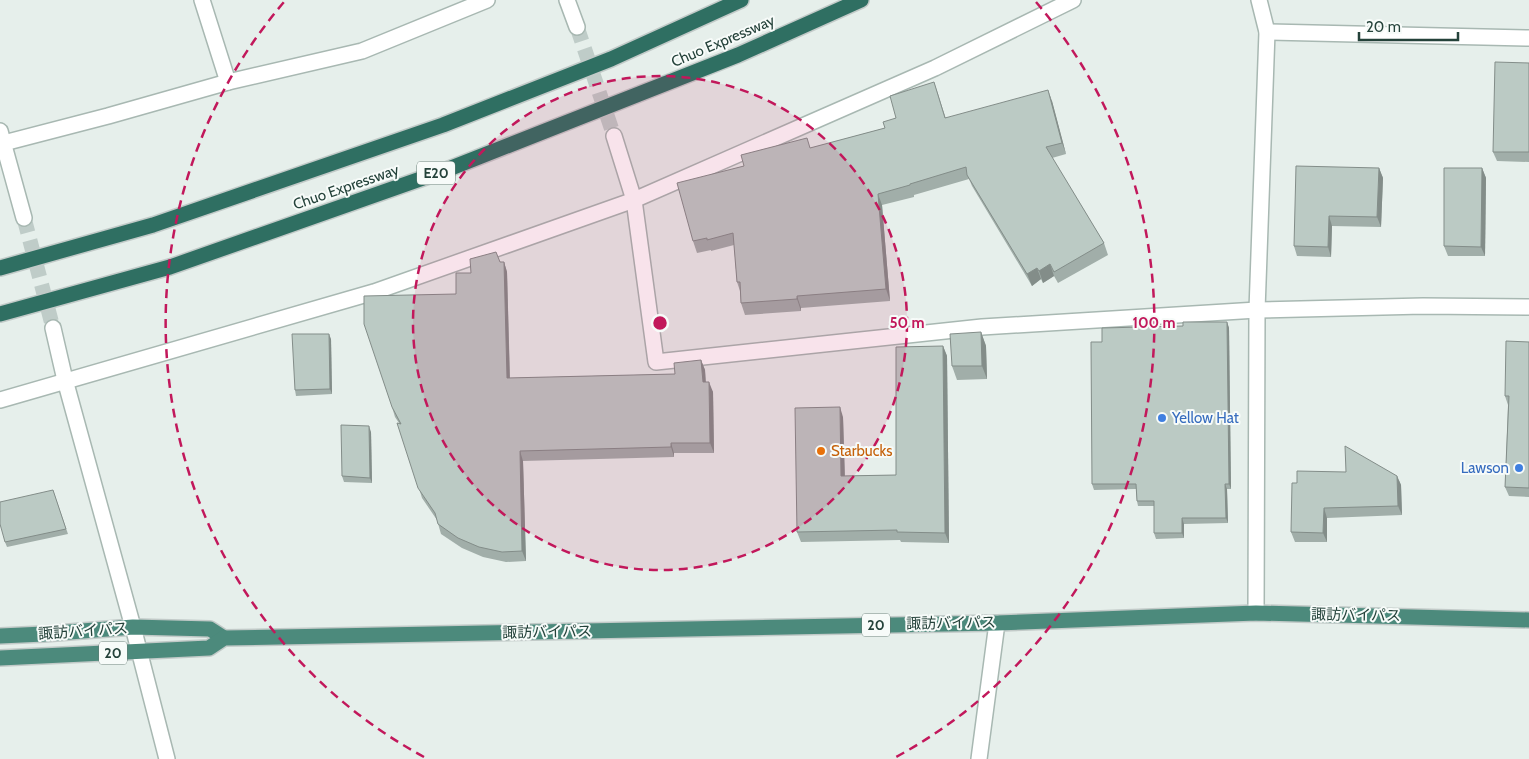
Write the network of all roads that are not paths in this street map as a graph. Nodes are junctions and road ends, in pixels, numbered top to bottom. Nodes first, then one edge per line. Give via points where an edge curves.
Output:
1 (202, 0) edge
2 (487, 0) edge
3 (568, 0) edge
4 (735, 0) edge
5 (741, 0) edge
6 (861, 0) edge
7 (1073, 0) edge
8 (1259, 0) edge
9 (466, 4) edge
10 (698, 20) junction
11 (577, 28) tunnel mouth
12 (1267, 32) junction
13 (1529, 38) edge
14 (228, 82) junction
15 (614, 136) tunnel mouth
16 (1, 139) edge
17 (634, 200) junction
18 (24, 218) tunnel mouth
19 (0, 268) edge
20 (1529, 308) edge
21 (1257, 310) junction
22 (0, 314) edge
23 (53, 328) tunnel mouth
24 (65, 380) junction
25 (0, 400) edge
26 (1256, 613) junction
27 (1529, 620) edge
28 (997, 622) junction
29 (132, 627) junction
30 (0, 636) edge
31 (224, 638) junction
32 (139, 651) junction
33 (0, 658) edge
34 (167, 759) edge
35 (979, 759) edge

1 - 14 street
2 - 9 street
3 - 11 street
4 - 10 highway
5 - 10 highway, Chuo Expressway
6 - 22 highway, Chuo Expressway / E20 via 738,55 446,170 170,267
7 - 17 street via 935,68
8 - 12 street
9 - 14 street via 362,51
10 - 19 highway, Chuo Expressway via 611,59 443,125 153,225
12 - 13 street
12 - 21 street
14 - 16 street via 108,116
15 - 17 street
16 - 18 street
17 - 21 street via 656,362 982,327
17 - 24 street via 374,292
20 - 21 street via 1423,306
21 - 26 street
23 - 24 street
24 - 25 street
24 - 29 street
26 - 27 highway, 諏訪バイパス / 20
26 - 28 highway, 諏訪バイパス / 20
28 - 31 highway, 諏訪バイパス / 20
28 - 35 street
29 - 30 highway, 諏訪バイパス / 20
29 - 31 highway, 諏訪バイパス / 20 via 210,629
29 - 32 street
31 - 32 highway, 諏訪バイパス / 20 via 209,648
32 - 33 highway, 諏訪バイパス / 20
32 - 34 street

